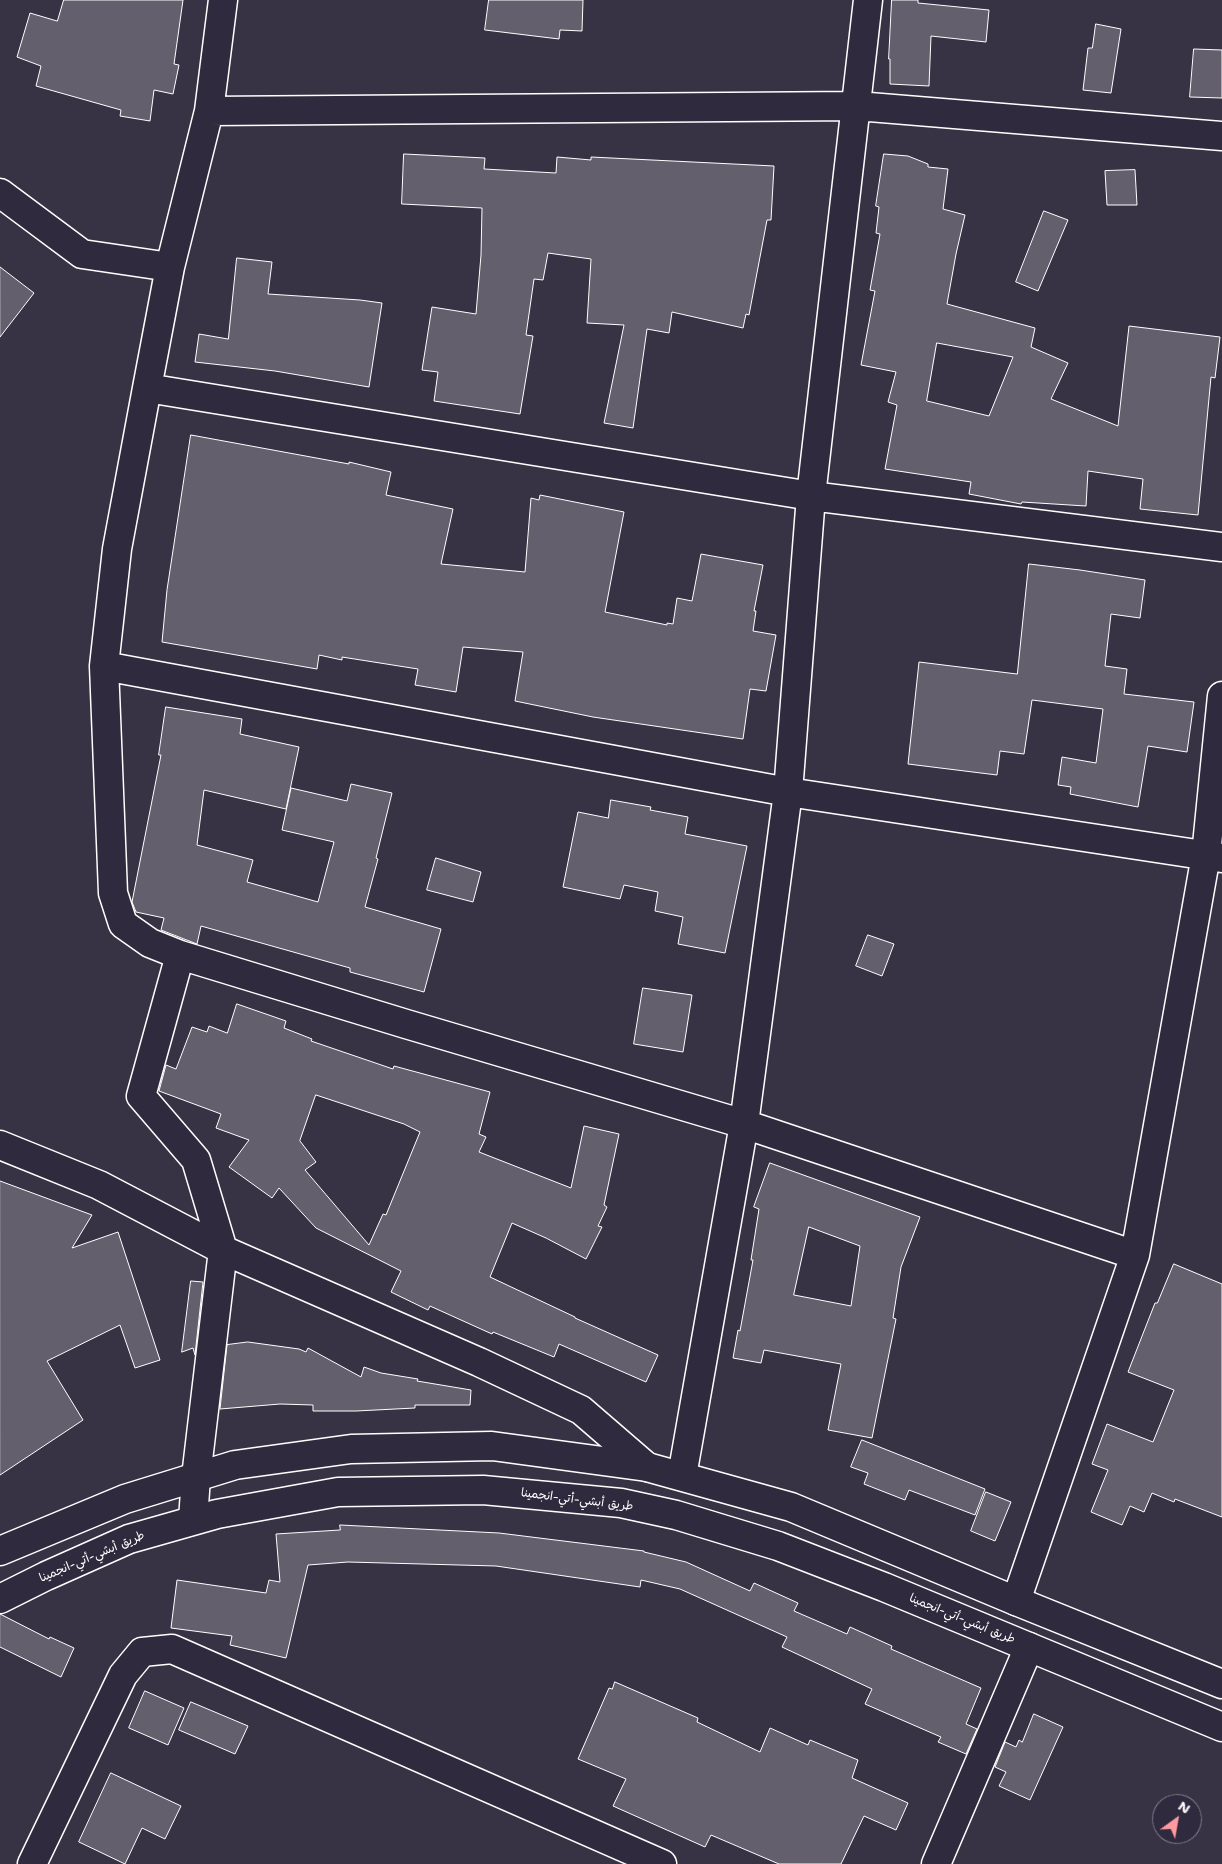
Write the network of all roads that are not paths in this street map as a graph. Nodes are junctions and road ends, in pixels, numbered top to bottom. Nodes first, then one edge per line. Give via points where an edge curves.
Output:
1 (223, 0) edge
2 (868, 0) edge
3 (857, 106) junction
4 (209, 111) junction
5 (1222, 136) edge
6 (0, 193) edge
7 (170, 267) junction
8 (146, 388) junction
9 (811, 496) junction
10 (1222, 547) edge
11 (104, 666) junction
12 (1222, 696) edge
13 (788, 792) junction
14 (1214, 856) edge
15 (180, 955) junction
16 (744, 1124) junction
17 (0, 1145) edge
18 (223, 1250) junction
19 (1135, 1255) junction
20 (647, 1467) junction
21 (196, 1476) junction
22 (682, 1476) junction
23 (193, 1520) junction
24 (0, 1551) edge
25 (0, 1599) edge
26 (1016, 1601) junction
27 (1029, 1646) junction
28 (1222, 1684) edge
29 (1222, 1727) edge
30 (32, 1864) edge
31 (662, 1864) edge
32 (936, 1864) edge

1 - 4 main road
2 - 3 main road
3 - 4 main road
3 - 5 main road
3 - 9 main road
4 - 7 main road
6 - 7 main road via 82,254
7 - 8 main road
8 - 9 main road
8 - 11 main road via 117,549
9 - 10 main road
9 - 13 main road
11 - 13 main road
11 - 15 main road via 113,893 123,924 150,943
12 - 14 main road
13 - 14 main road
13 - 16 main road
14 - 19 main road
15 - 16 main road
15 - 18 main road via 141,1096 196,1160
16 - 19 main road
16 - 22 main road
17 - 18 main road via 99,1185
18 - 20 main road via 581,1410
18 - 21 main road
19 - 26 main road
20 - 21 main road via 483,1446 351,1449 235,1465
20 - 22 main road
21 - 23 main road
21 - 24 main road via 125,1498
22 - 26 main road via 791,1507
23 - 25 main road, طريق أبشي-أتي-انجمينا via 129,1539
23 - 27 main road, طريق أبشي-أتي-انجمينا via 338,1492 483,1490 621,1503 676,1515 778,1546
26 - 28 main road
27 - 29 main road, طريق أبشي-أتي-انجمينا
27 - 32 main road
30 - 31 main road via 123,1675 142,1652 172,1649

